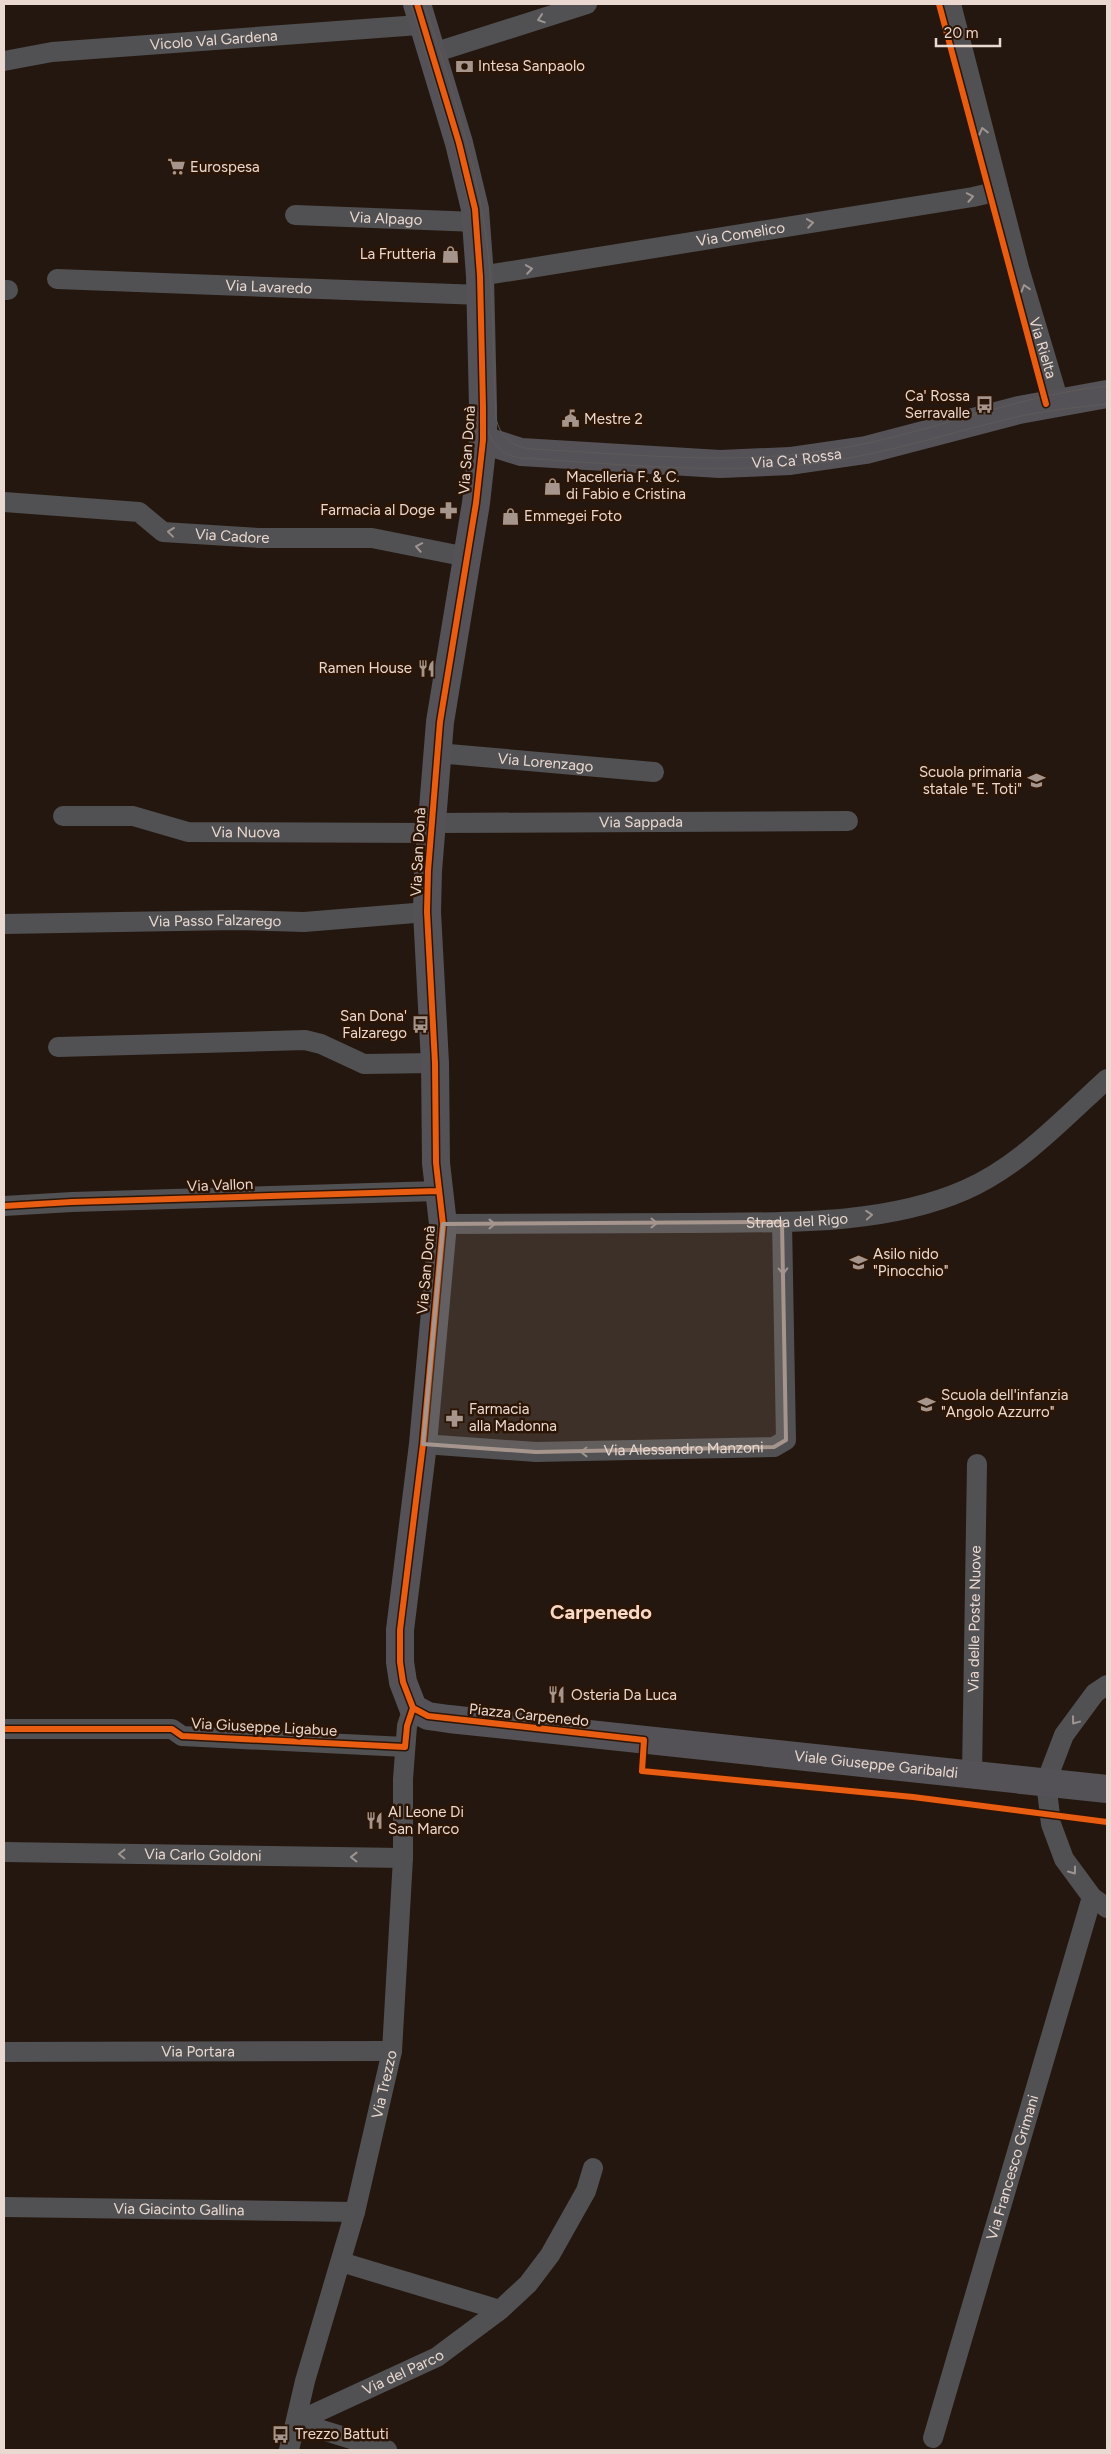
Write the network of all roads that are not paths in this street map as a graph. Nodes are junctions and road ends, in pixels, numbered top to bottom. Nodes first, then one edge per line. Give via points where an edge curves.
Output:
1 (587, 4) edge
2 (951, 4) edge
3 (421, 13) edge
4 (433, 53) junction
5 (4, 61) edge
6 (999, 190) junction
7 (295, 215) dead end
8 (477, 222) junction
9 (57, 279) dead end
10 (481, 286) junction
11 (1107, 394) edge
12 (1059, 402) junction
13 (483, 440) junction
14 (4, 502) edge
15 (467, 557) junction
16 (437, 753) junction
17 (654, 772) dead end
18 (62, 816) dead end
19 (848, 821) dead end
20 (432, 828) junction
21 (427, 912) junction
22 (4, 924) edge
23 (58, 1047) dead end
24 (435, 1063) junction
25 (1107, 1079) edge
26 (438, 1191) junction
27 (4, 1206) edge
28 (782, 1222) junction
29 (443, 1224) junction
30 (423, 1444) junction
31 (977, 1464) dead end
32 (1107, 1685) edge
33 (413, 1708) junction
34 (4, 1730) edge
35 (644, 1740) joint
36 (406, 1747) junction
37 (972, 1774) junction
38 (1046, 1782) junction
39 (1107, 1789) edge
40 (4, 1852) edge
41 (403, 1858) junction
42 (1100, 1903) edge
43 (392, 2051) junction
44 (4, 2052) edge
45 (593, 2168) dead end
46 (4, 2207) edge
47 (355, 2212) junction
48 (341, 2262) junction
49 (500, 2310) junction
50 (296, 2422) junction
51 (933, 2438) dead end
52 (289, 2450) edge
53 (387, 2450) edge

1 -> 4 street
6 -> 2 street, Via Rielta
3 - 4 street, Via San Donà
3 - 5 street, Vicolo Val Gardena via 419,25 52,52
4 - 8 street, Via San Donà via 460,144
10 -> 6 street, Via Comelico
12 -> 6 street, Via Rielta
7 - 8 street, Via Alpago
8 - 10 street, Via San Donà
9 - 10 street, Via Lavaredo
10 - 13 street, Via San Donà
11 - 12 street, Via Ca' Rossa
12 - 13 street, Via Ca' Rossa via 866,450 781,462 712,464 521,452
13 - 15 street, Via San Donà
15 -> 14 street, Via Cadore via 372,538 260,538 164,532 139,512
15 - 16 street, Via San Donà via 444,686
16 - 17 street, Via Lorenzago
16 - 20 street, Via San Donà
18 - 20 street, Via Nuova via 134,816 188,832
19 - 20 street, Via Sappada
20 - 21 street, Via San Donà
21 - 22 street, Via Passo Falzarego via 304,922
21 - 24 street, Via San Donà
23 - 24 street via 305,1040 322,1044 364,1064
24 - 26 street, Via San Donà
28 -> 25 street, Strada del Rigo via 890,1214 965,1190 1002,1170 1024,1153
26 - 27 street, Via Vallon
26 - 29 street, Via San Donà
29 -> 28 street, Strada del Rigo
28 -> 30 street, Via Alessandro Manzoni via 786,1440 774,1447 546,1452
29 - 30 street, Via San Donà
30 - 33 street, Via San Donà via 400,1630 402,1676
31 - 37 street, Via delle Poste Nuove
32 -> 38 street via 1095,1693 1064,1735
33 - 35 street, Piazza Carpenedo via 435,1717
33 - 36 street, Via Trezzo via 407,1726
34 - 36 street, Via Giuseppe Ligabue via 172,1729 182,1736
35 - 37 street, Viale Giuseppe Garibaldi
36 - 41 street, Via Trezzo
37 - 38 street, Viale Giuseppe Garibaldi
38 - 39 street, Viale Giuseppe Garibaldi
38 -> 42 street via 1051,1824 1064,1859
41 -> 40 street, Via Carlo Goldoni
41 - 43 street, Via Trezzo
42 - 51 street, Via Francesco Grimani
43 - 44 street, Via Portara
43 - 47 street, Via Trezzo
45 - 49 street, Via del Parco via 586,2191 550,2255 528,2284
46 - 47 street, Via Giacinto Gallina
47 - 48 street, Via Trezzo
48 - 49 street
48 - 50 street, Via Trezzo
49 - 50 street, Via del Parco via 437,2357
50 - 52 street, Via Trezzo
50 - 53 street

